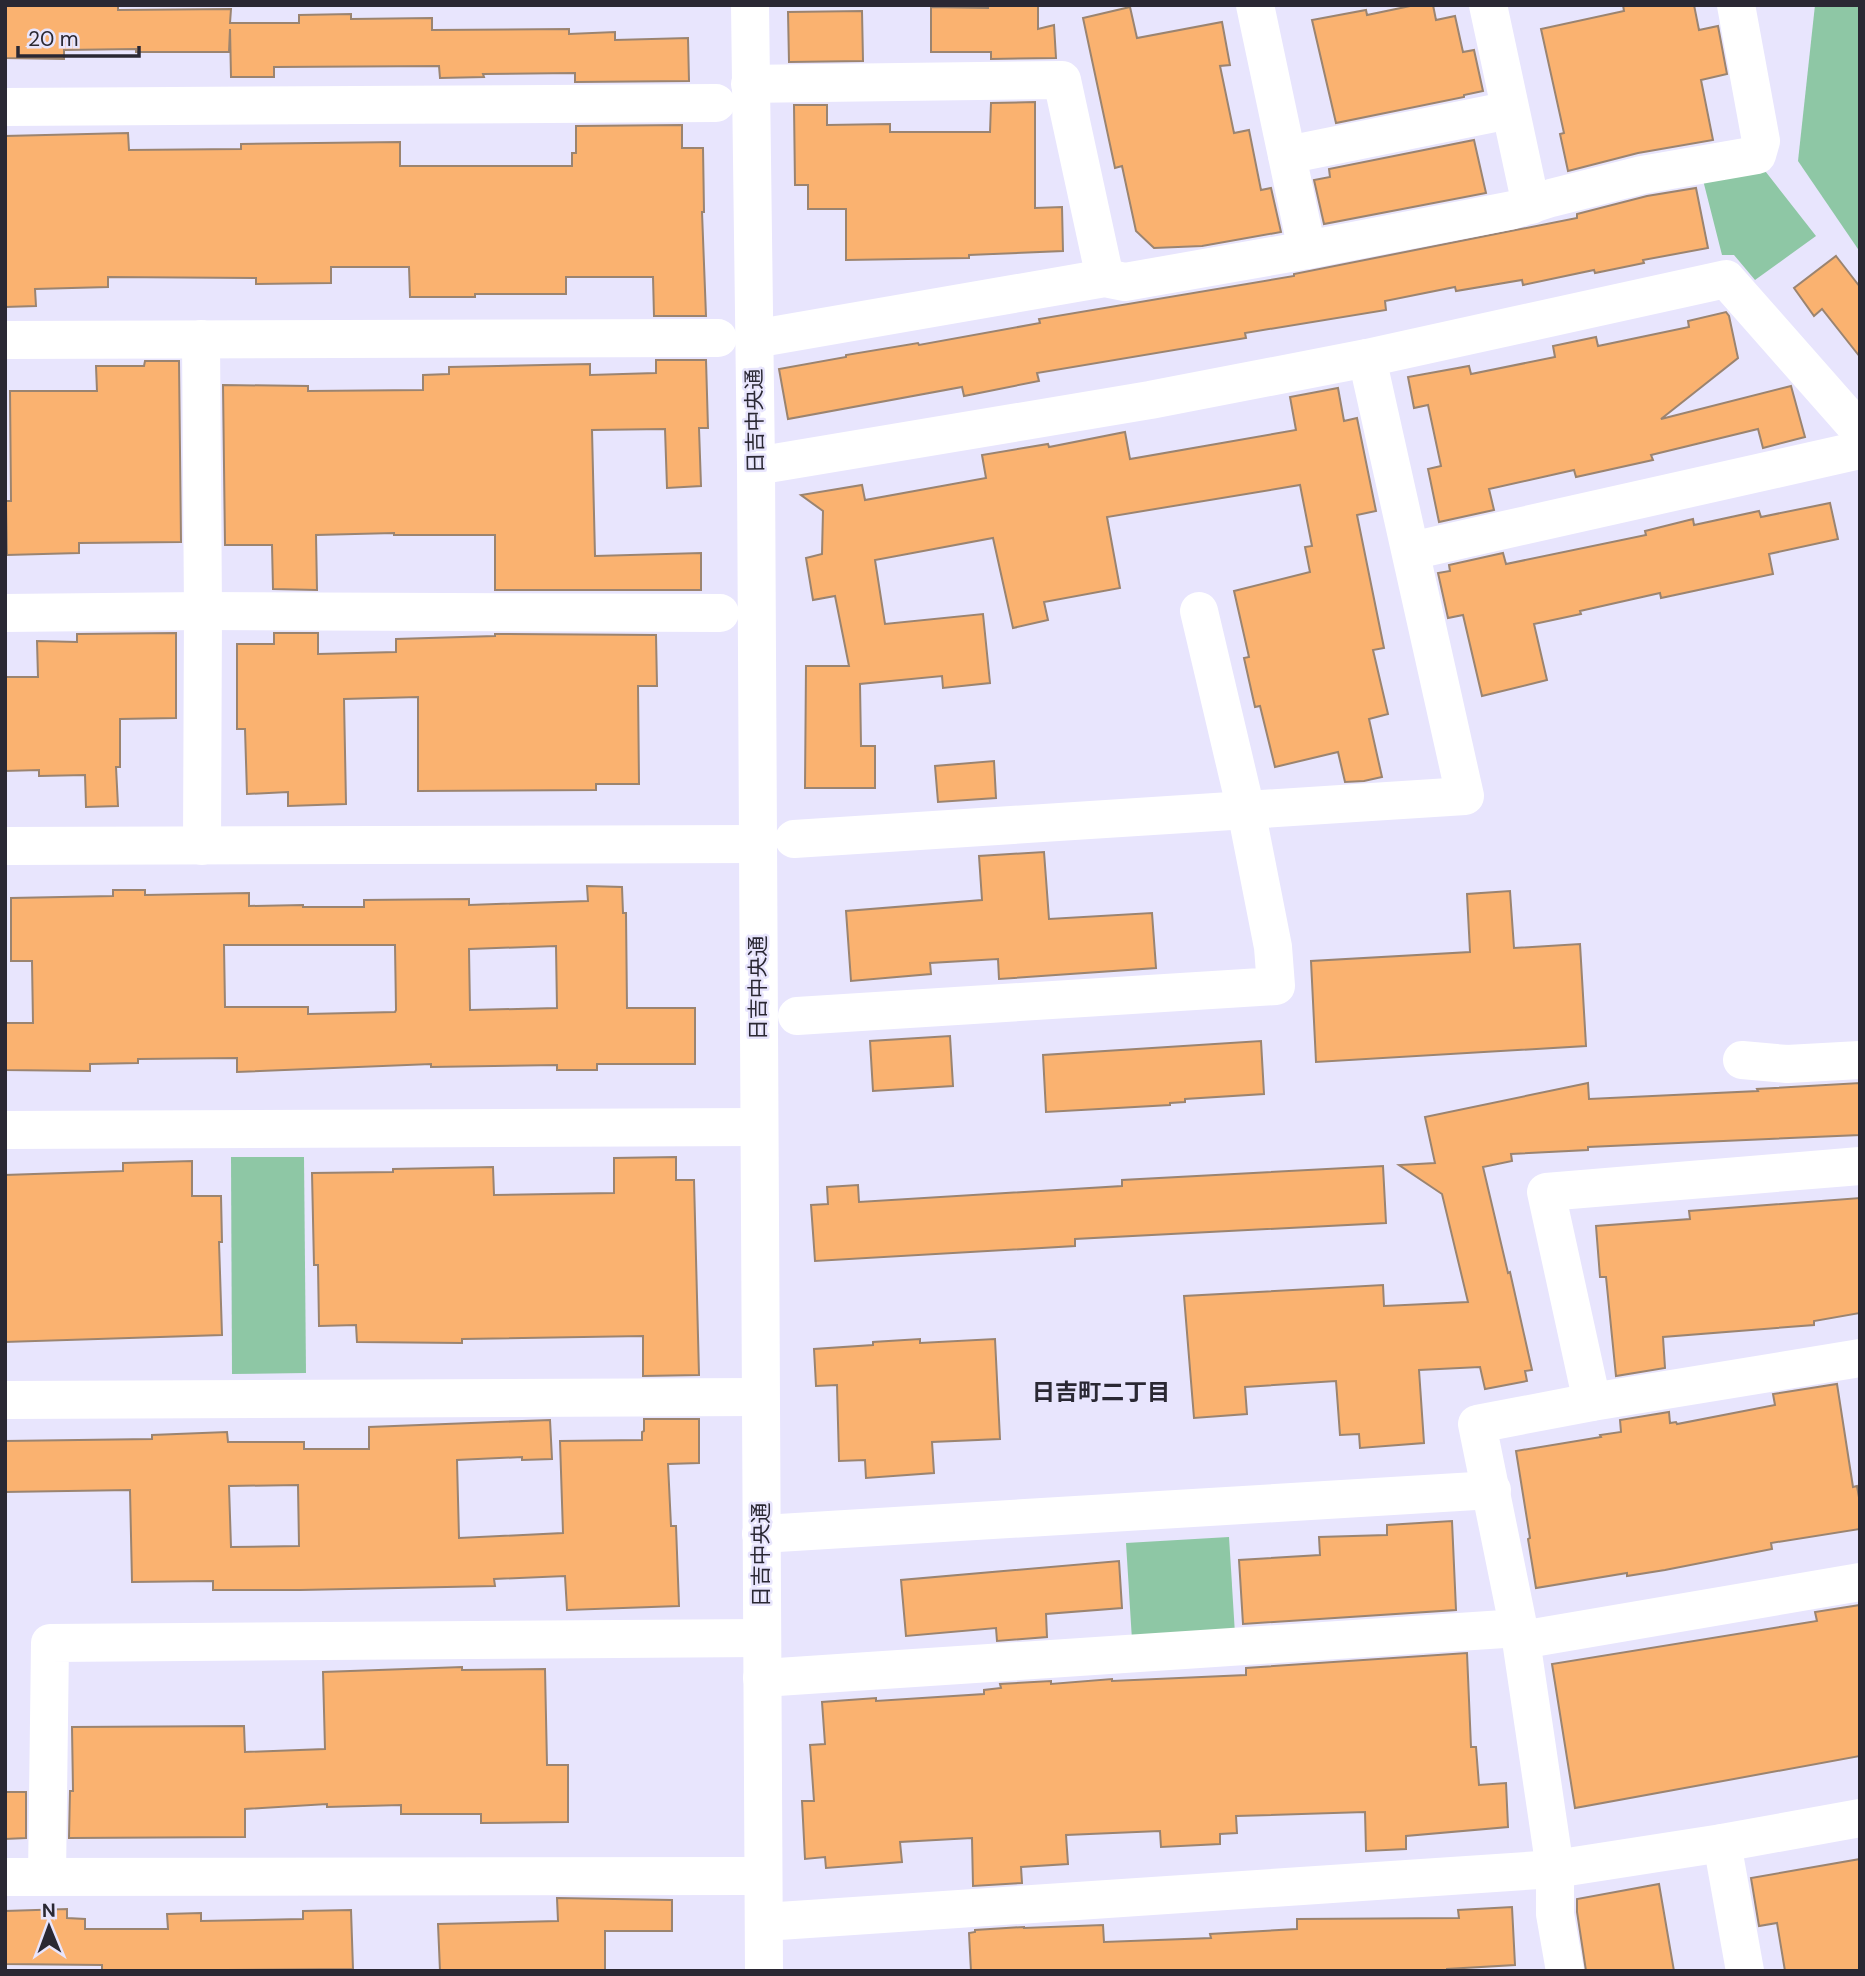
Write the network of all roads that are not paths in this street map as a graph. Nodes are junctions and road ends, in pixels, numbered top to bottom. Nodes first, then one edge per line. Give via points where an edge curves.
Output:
1 (750, 5) edge
2 (1255, 5) edge
3 (1488, 5) edge
4 (1736, 5) edge
5 (750, 84) junction
6 (716, 103) dead end
7 (5, 107) edge
8 (1510, 110) junction
9 (1287, 155) junction
10 (1531, 205) junction
11 (1307, 250) junction
12 (1105, 278) junction
13 (736, 338) junction
14 (201, 339) junction
15 (5, 340) edge
16 (1367, 358) junction
17 (1860, 431) edge
18 (1860, 450) edge
19 (756, 466) junction
20 (1411, 551) junction
21 (203, 611) junction
22 (1199, 611) dead end
23 (5, 613) edge
24 (720, 614) dead end
25 (1246, 810) junction
26 (794, 839) dead end
27 (757, 844) junction
28 (5, 846) edge
29 (202, 846) junction
30 (797, 1016) dead end
31 (1742, 1060) dead end
32 (1860, 1060) edge
33 (758, 1127) junction
34 (5, 1130) edge
35 (1860, 1166) edge
36 (1860, 1358) edge
37 (760, 1397) junction
38 (5, 1400) edge
39 (1592, 1402) junction
40 (1492, 1490) junction
41 (761, 1534) junction
42 (1860, 1582) edge
43 (1520, 1634) junction
44 (762, 1638) junction
45 (762, 1678) junction
46 (1860, 1818) edge
47 (1722, 1843) junction
48 (1555, 1869) junction
49 (763, 1876) junction
50 (5, 1877) edge
51 (47, 1877) junction
52 (764, 1922) junction
53 (764, 1971) edge
54 (1564, 1971) edge
55 (1745, 1971) edge

1 - 5 street, 日吉中央通
2 - 9 street
3 - 8 street
4 - 10 street via 1761,141 1757,155 1642,175
5 - 12 street via 1062,80
5 - 13 street, 日吉中央通
6 - 7 street
8 - 9 street
8 - 10 street
9 - 11 street
10 - 11 street
11 - 12 street via 1125,282
12 - 13 street
13 - 14 street
13 - 19 street, 日吉中央通
14 - 15 street
14 - 21 street
16 - 17 street via 1726,279
16 - 19 street via 1150,400
16 - 20 street
18 - 20 street
19 - 27 street, 日吉中央通
20 - 25 street via 1465,796
21 - 23 street
21 - 24 street
21 - 29 street
22 - 25 street
25 - 26 street
25 - 30 street via 1276,986
27 - 29 street
27 - 33 street, 日吉中央通
28 - 29 street
31 - 32 street
33 - 34 street
33 - 37 street, 日吉中央通
35 - 39 street via 1546,1192
36 - 39 street
37 - 38 street
37 - 41 street, 日吉中央通
39 - 40 street via 1477,1424
40 - 41 street
40 - 43 street
41 - 44 street, 日吉中央通
42 - 43 street
43 - 45 street
43 - 48 street
44 - 45 street, 日吉中央通
44 - 51 street via 50,1643
45 - 49 street, 日吉中央通
46 - 47 street
47 - 48 street
47 - 55 street
48 - 52 street
48 - 54 street via 1555,1914
49 - 51 street
49 - 52 street, 日吉中央通
50 - 51 street
52 - 53 street, 日吉中央通

